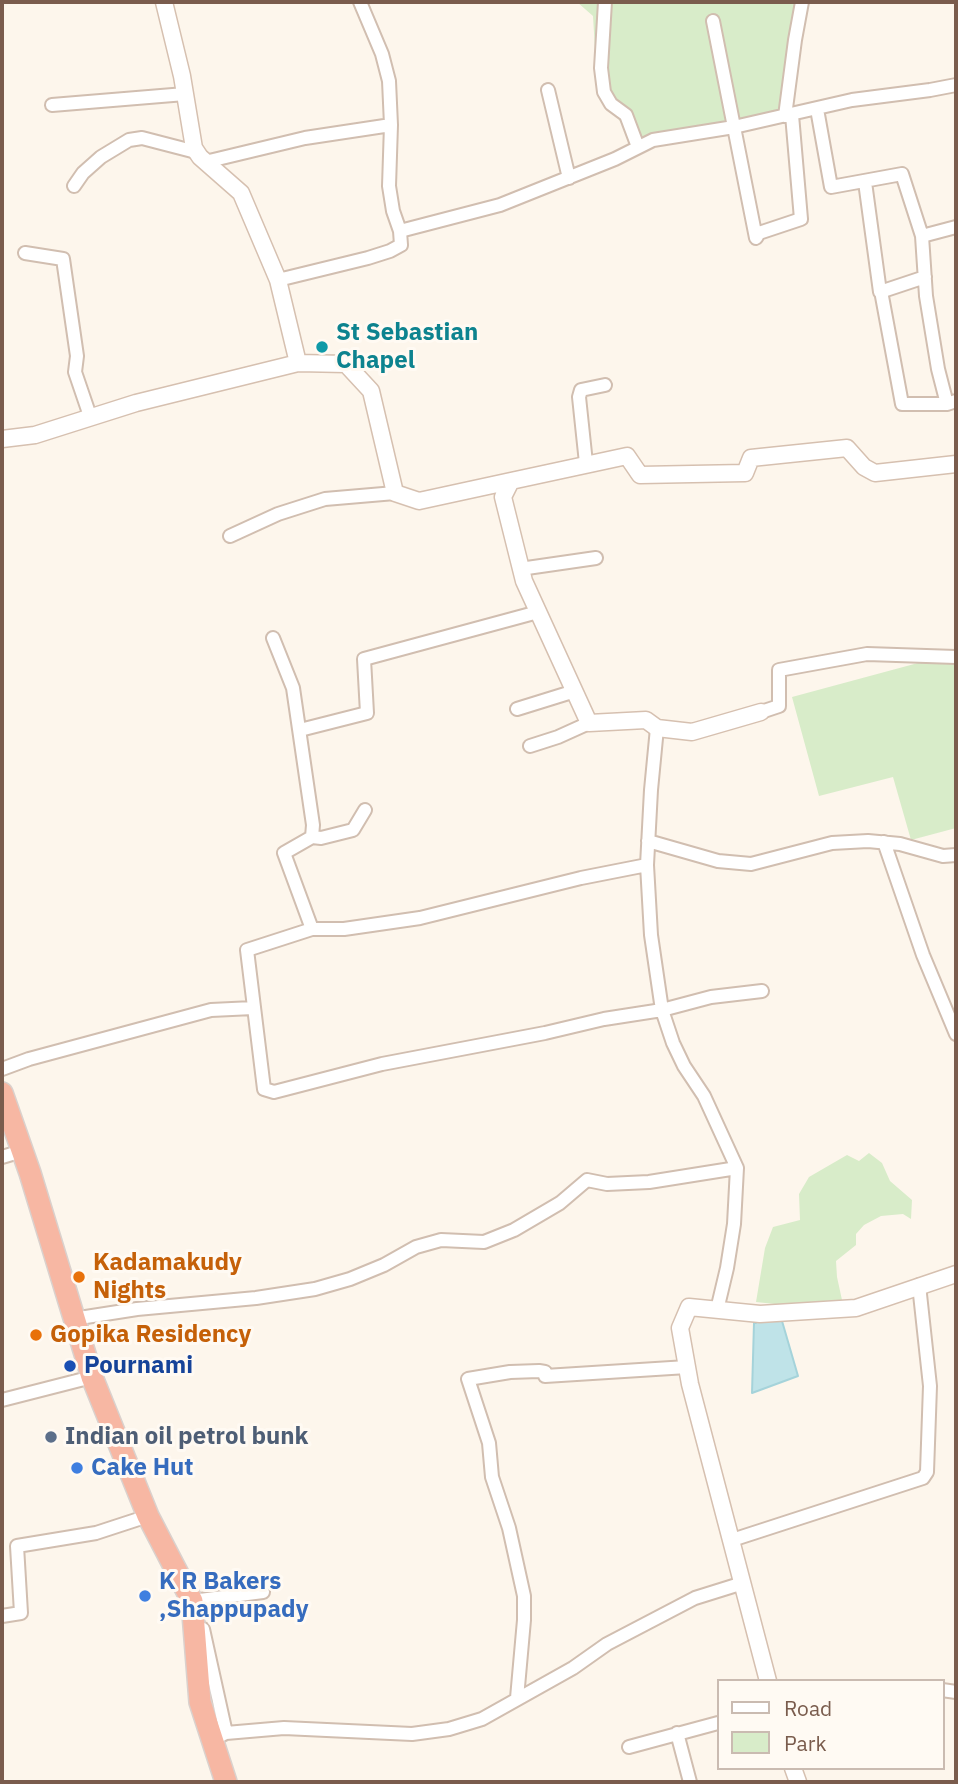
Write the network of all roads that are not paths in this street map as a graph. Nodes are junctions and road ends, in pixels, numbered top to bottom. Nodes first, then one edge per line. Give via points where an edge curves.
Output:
1 (164, 2) edge
2 (360, 2) edge
3 (605, 2) edge
4 (803, 2) edge
5 (713, 21) dead end
6 (956, 85) edge
7 (548, 90) dead end
8 (185, 94) junction
9 (52, 105) dead end
10 (817, 109) junction
11 (789, 116) junction
12 (391, 125) junction
13 (734, 127) junction
14 (638, 146) junction
15 (201, 157) junction
16 (569, 178) junction
17 (865, 182) junction
18 (74, 186) dead end
19 (956, 228) edge
20 (400, 231) junction
21 (922, 236) junction
22 (25, 253) dead end
23 (925, 277) junction
24 (278, 280) junction
25 (881, 291) junction
26 (298, 363) junction
27 (605, 385) dead end
28 (952, 402) edge
29 (90, 416) junction
30 (2, 439) edge
31 (586, 463) junction
32 (956, 464) edge
33 (511, 481) junction
34 (395, 493) junction
35 (230, 536) dead end
36 (596, 558) dead end
37 (520, 569) junction
38 (538, 611) junction
39 (273, 638) dead end
40 (956, 657) edge
41 (575, 691) junction
42 (517, 709) dead end
43 (761, 712) joint
44 (589, 723) junction
45 (657, 728) junction
46 (300, 730) junction
47 (530, 746) dead end
48 (365, 810) dead end
49 (312, 837) junction
50 (648, 841) junction
51 (884, 842) junction
52 (956, 855) edge
53 (647, 866) junction
54 (312, 929) junction
55 (762, 991) dead end
56 (253, 1008) junction
57 (662, 1010) junction
58 (956, 1034) edge
59 (2, 1069) edge
60 (2, 1093) edge
61 (22, 1151) junction
62 (2, 1157) edge
63 (737, 1168) junction
64 (956, 1274) edge
65 (919, 1285) junction
66 (717, 1310) junction
67 (74, 1319) junction
68 (687, 1367) junction
69 (92, 1377) junction
70 (2, 1400) edge
71 (148, 1516) junction
72 (732, 1540) junction
73 (743, 1583) junction
74 (263, 1592) dead end
75 (191, 1601) junction
76 (2, 1616) edge
77 (767, 1679) edge
78 (517, 1698) junction
79 (716, 1723) edge
80 (677, 1733) junction
81 (219, 1736) junction
82 (629, 1747) dead end
83 (217, 1782) edge
84 (226, 1782) edge
85 (690, 1782) edge

1 - 8 street
2 - 12 street via 389,81
3 - 14 street via 604,92 626,115
4 - 11 street
5 - 13 street
6 - 10 street
7 - 16 street
8 - 9 street
8 - 15 street via 194,148
10 - 11 street
10 - 17 street via 831,187
11 - 13 street
11 - 13 street via 801,219 759,233 757,238
12 - 15 street
12 - 20 street via 389,186
13 - 14 street
14 - 16 street
15 - 18 street via 142,138 129,140 101,157
15 - 24 street via 241,193
16 - 20 street via 500,205
17 - 21 street via 902,174
17 - 25 street
19 - 21 street
20 - 24 street via 401,245 390,251
21 - 23 street
22 - 29 street via 63,260 75,372
23 - 25 street
23 - 28 street via 938,369
24 - 26 street
25 - 28 street via 902,404
26 - 29 street
26 - 34 street via 346,364 371,391
27 - 31 street via 581,390 579,397
29 - 30 street via 35,435
31 - 32 street via 627,456 640,475 745,473 751,458 847,448 875,473
31 - 33 street
33 - 34 street via 419,501
33 - 37 street via 503,497
34 - 35 street via 325,499
36 - 37 street
37 - 38 street
38 - 41 street
38 - 46 street via 364,659 367,713
39 - 46 street via 293,688
40 - 43 street via 867,654 779,670 779,706
41 - 42 street
41 - 44 street
43 - 45 street via 692,732
44 - 45 street via 646,720
44 - 47 street
45 - 50 street
46 - 49 street
48 - 49 street via 353,830
49 - 54 street via 284,853
50 - 51 street via 718,861 751,864 832,844
50 - 53 street
51 - 52 street
51 - 58 street
53 - 54 street via 420,918
53 - 57 street via 650,935
54 - 56 street via 247,950
55 - 57 street via 711,997
56 - 57 street via 264,1089 274,1092 372,1066
56 - 59 street via 211,1010
57 - 63 street via 673,1043
60 - 61 highway
61 - 62 street
61 - 67 highway
63 - 66 street via 734,1224
63 - 67 street via 649,1182 587,1180 560,1203 495,1238 484,1242 441,1240 416,1247 384,1265 315,1289
64 - 65 street
65 - 66 street via 856,1308 761,1314
65 - 72 street via 930,1386 927,1472 923,1478
66 - 68 street via 689,1307 680,1328
67 - 69 highway
68 - 72 street
68 - 78 street via 545,1376 539,1371 510,1372 468,1379 489,1443 492,1477 524,1596
69 - 70 street
69 - 71 highway
71 - 75 highway
71 - 76 street via 96,1533 18,1546 21,1613
72 - 73 street
73 - 77 street
73 - 78 street via 695,1598
74 - 75 street
75 - 81 highway via 200,1702
78 - 81 street via 482,1719 412,1734 284,1728
79 - 80 street
80 - 82 street
80 - 85 street
81 - 83 street
81 - 84 highway

